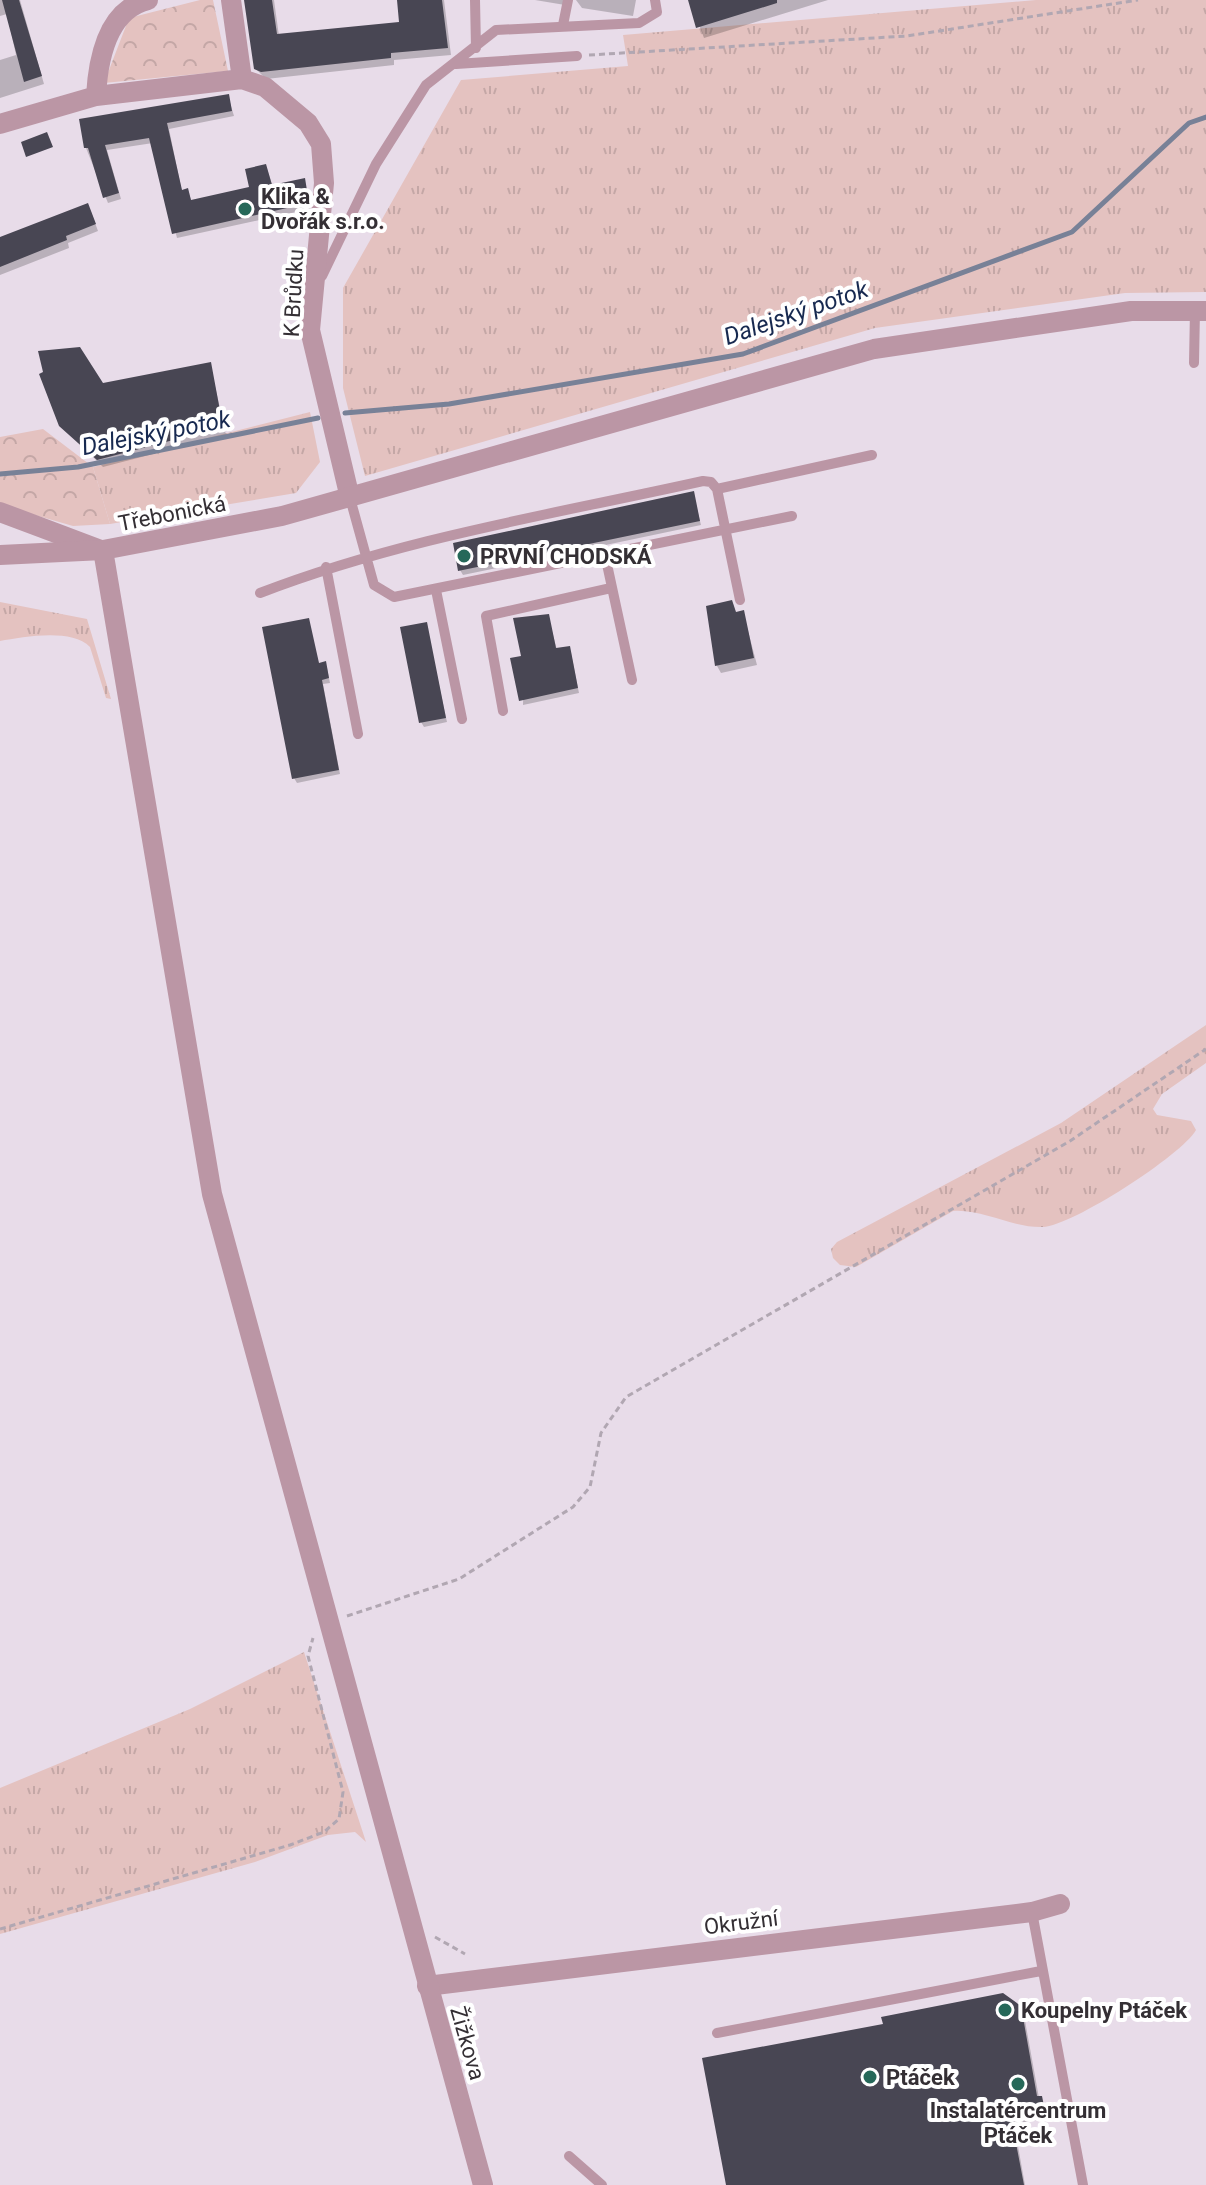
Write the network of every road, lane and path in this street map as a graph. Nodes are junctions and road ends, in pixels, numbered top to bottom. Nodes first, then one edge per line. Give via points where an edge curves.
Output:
1 (148, 0) edge
2 (231, 0) edge
3 (475, 0) edge
4 (568, 0) edge
5 (655, 0) edge
6 (1138, 0) edge
7 (563, 25) junction
8 (476, 48) junction
9 (577, 56) joint
10 (454, 64) junction
11 (242, 79) junction
12 (96, 96) junction
13 (0, 124) edge
14 (316, 289) junction
15 (1201, 310) edge
16 (1194, 363) dead end
17 (872, 455) dead end
18 (717, 489) junction
19 (350, 498) junction
20 (0, 512) edge
21 (792, 516) dead end
22 (725, 530) junction
23 (103, 550) junction
24 (0, 555) edge
25 (605, 555) junction
26 (366, 557) junction
27 (326, 567) junction
28 (611, 588) junction
29 (436, 590) junction
30 (260, 593) dead end
31 (740, 600) dead end
32 (632, 680) dead end
33 (503, 711) dead end
34 (462, 719) dead end
35 (358, 734) dead end
36 (1206, 1049) edge
37 (327, 1623) junction
38 (1060, 1904) dead end
39 (1032, 1912) junction
40 (0, 1929) edge
41 (435, 1937) dead end
42 (465, 1954) dead end
43 (1041, 1971) junction
44 (427, 1986) junction
45 (717, 2033) dead end
46 (569, 2156) dead end
47 (483, 2185) edge
48 (602, 2185) edge
49 (1083, 2185) edge

1 - 12 street via 129,8 102,48
2 - 11 street
3 - 8 lane
4 - 7 lane
5 - 7 lane via 657,12 639,23
6 - 9 path via 907,36
7 - 8 lane via 496,30
8 - 10 lane
9 - 10 lane
10 - 14 lane via 426,85 399,125
11 - 12 street
11 - 14 street, K Brůdku via 265,87 308,123 321,144 324,183
12 - 13 street
14 - 19 street, K Brůdku via 312,345
15 - 16 lane
15 - 19 street, Třebonická via 1131,311 874,349
17 - 18 lane
18 - 22 lane
18 - 26 lane via 703,481
19 - 23 street, Třebonická
19 - 26 lane
20 - 23 street
21 - 22 lane
22 - 25 lane
22 - 31 lane
23 - 24 street, Třebonická
23 - 37 street, Žižkova via 212,1194
25 - 28 lane
25 - 29 lane
26 - 27 lane
26 - 29 lane via 374,585 385,594 405,597
27 - 30 lane
27 - 35 lane
28 - 32 lane
28 - 33 lane via 486,616
29 - 34 lane
36 - 37 path via 1070,1141 626,1397 601,1433 590,1487 573,1507 459,1579
37 - 40 path via 315,1631 308,1656 343,1792 339,1819 324,1832 290,1845
37 - 44 street, Žižkova
38 - 39 street, Okružní
39 - 43 lane
39 - 44 street, Okružní
41 - 42 path
43 - 45 lane
43 - 49 lane
44 - 47 street, Žižkova
46 - 48 lane

